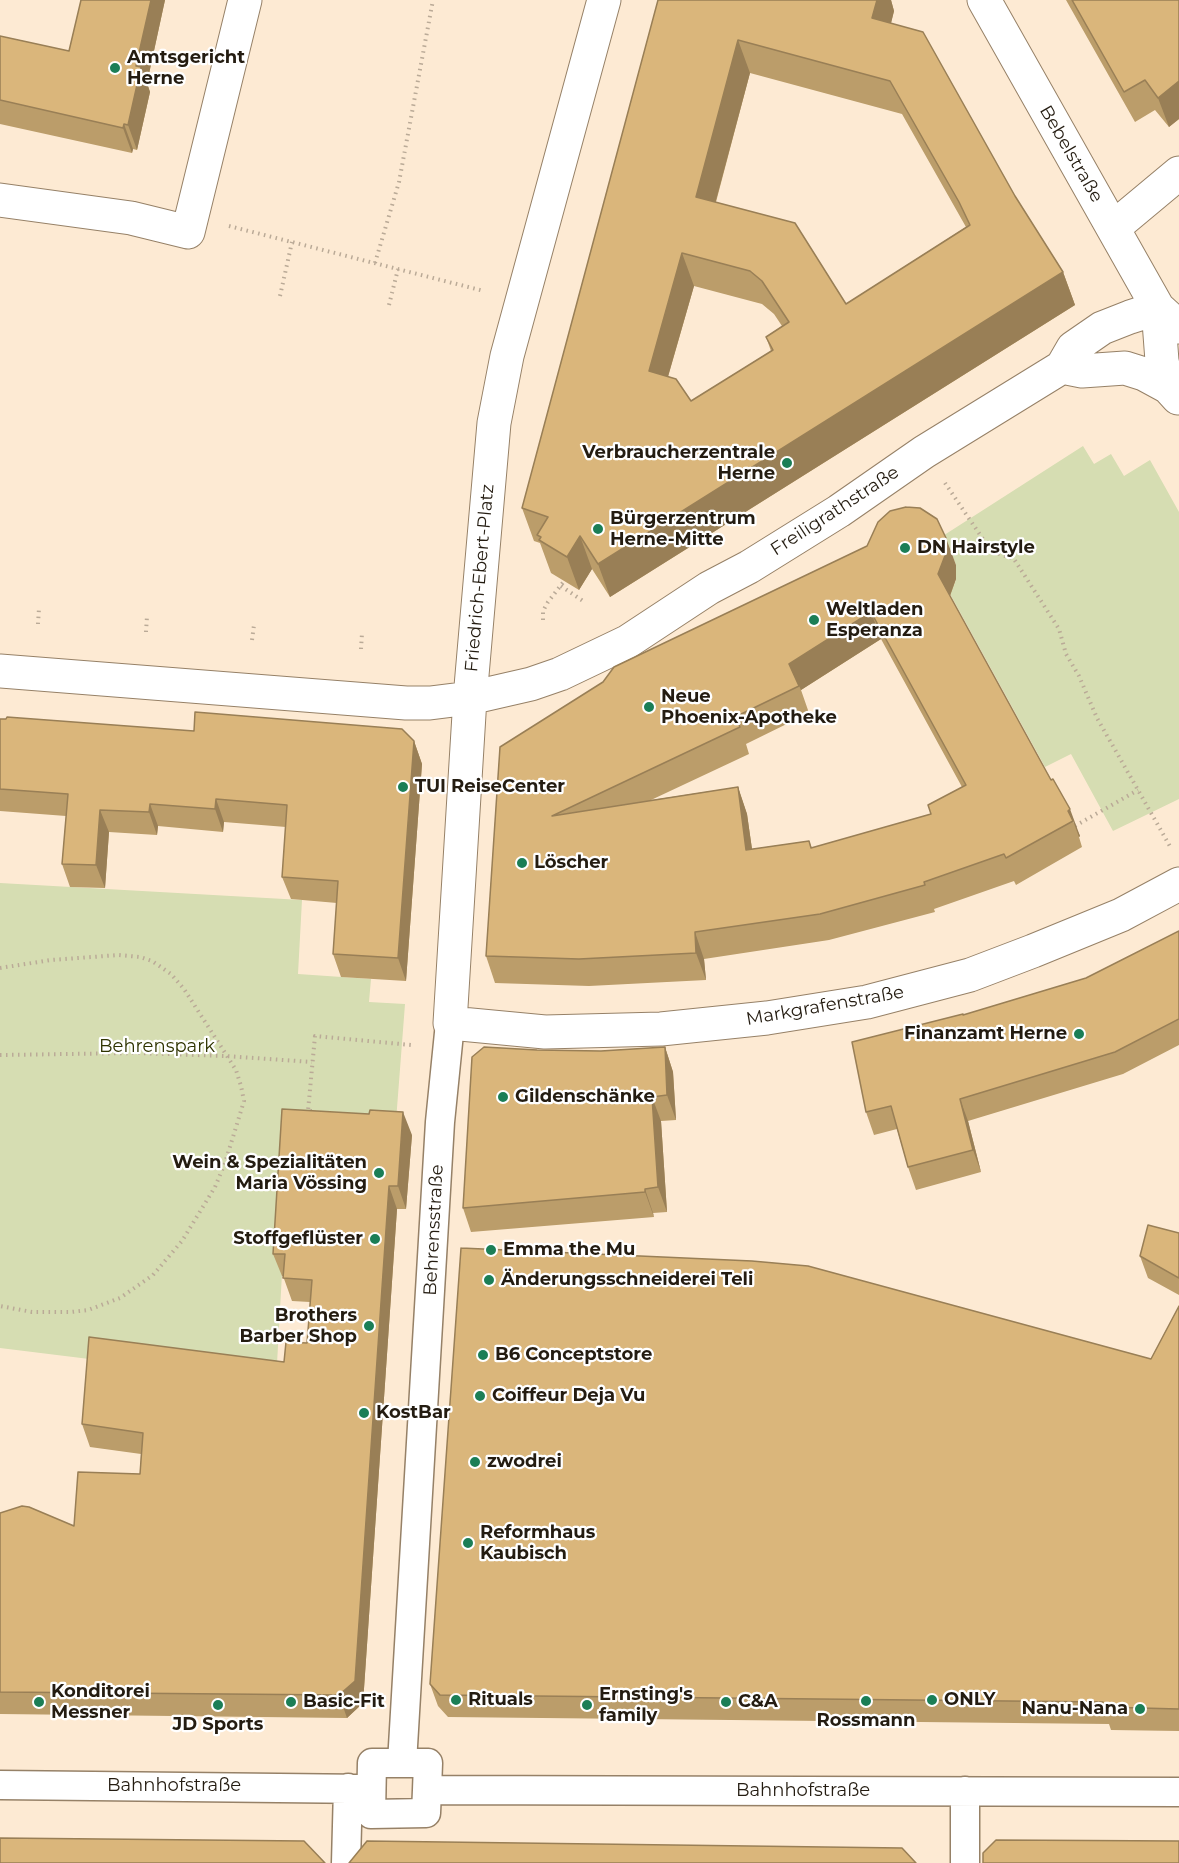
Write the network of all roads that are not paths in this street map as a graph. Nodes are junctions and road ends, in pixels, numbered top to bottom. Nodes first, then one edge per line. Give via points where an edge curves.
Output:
1 (245, 0) edge
2 (604, 0) edge
3 (984, 0) edge
4 (1179, 173) edge
5 (0, 200) edge
6 (1113, 228) junction
7 (1169, 318) edge
8 (1062, 367) junction
9 (1174, 393) edge
10 (0, 671) edge
11 (470, 698) junction
12 (1179, 884) edge
13 (449, 1036) junction
14 (402, 1763) junction
15 (0, 1785) edge
16 (359, 1788) junction
17 (427, 1790) junction
18 (965, 1791) junction
19 (1179, 1792) edge
20 (346, 1863) edge
21 (965, 1863) edge

1 - 5 street via 188,232 131,218
2 - 11 street, Friedrich-Ebert-Platz via 507,356 494,423
3 - 6 street, Bebelstraße
4 - 6 street
6 - 7 street, Bebelstraße
7 - 8 street, Freiligrathstraße via 1102,328 1073,348
7 - 9 street, Bebelstraße via 1162,362
8 - 9 street via 1082,371 1125,368 1144,374
8 - 11 street, Freiligrathstraße via 627,642 560,674
10 - 11 street, Friedrich-Ebert-Platz via 406,703
11 - 13 street, Behrensstraße
12 - 13 street, Markgrafenstraße via 1121,915 970,975 867,1002 661,1029
13 - 14 street, Behrensstraße via 440,1122
14 - 16 street via 372,1763
14 - 17 street via 428,1763
15 - 16 street, Bahnhofstraße
16 - 17 street via 371,1814 426,1814
16 - 20 street
17 - 18 street, Bahnhofstraße
18 - 19 street, Bahnhofstraße
18 - 21 street

